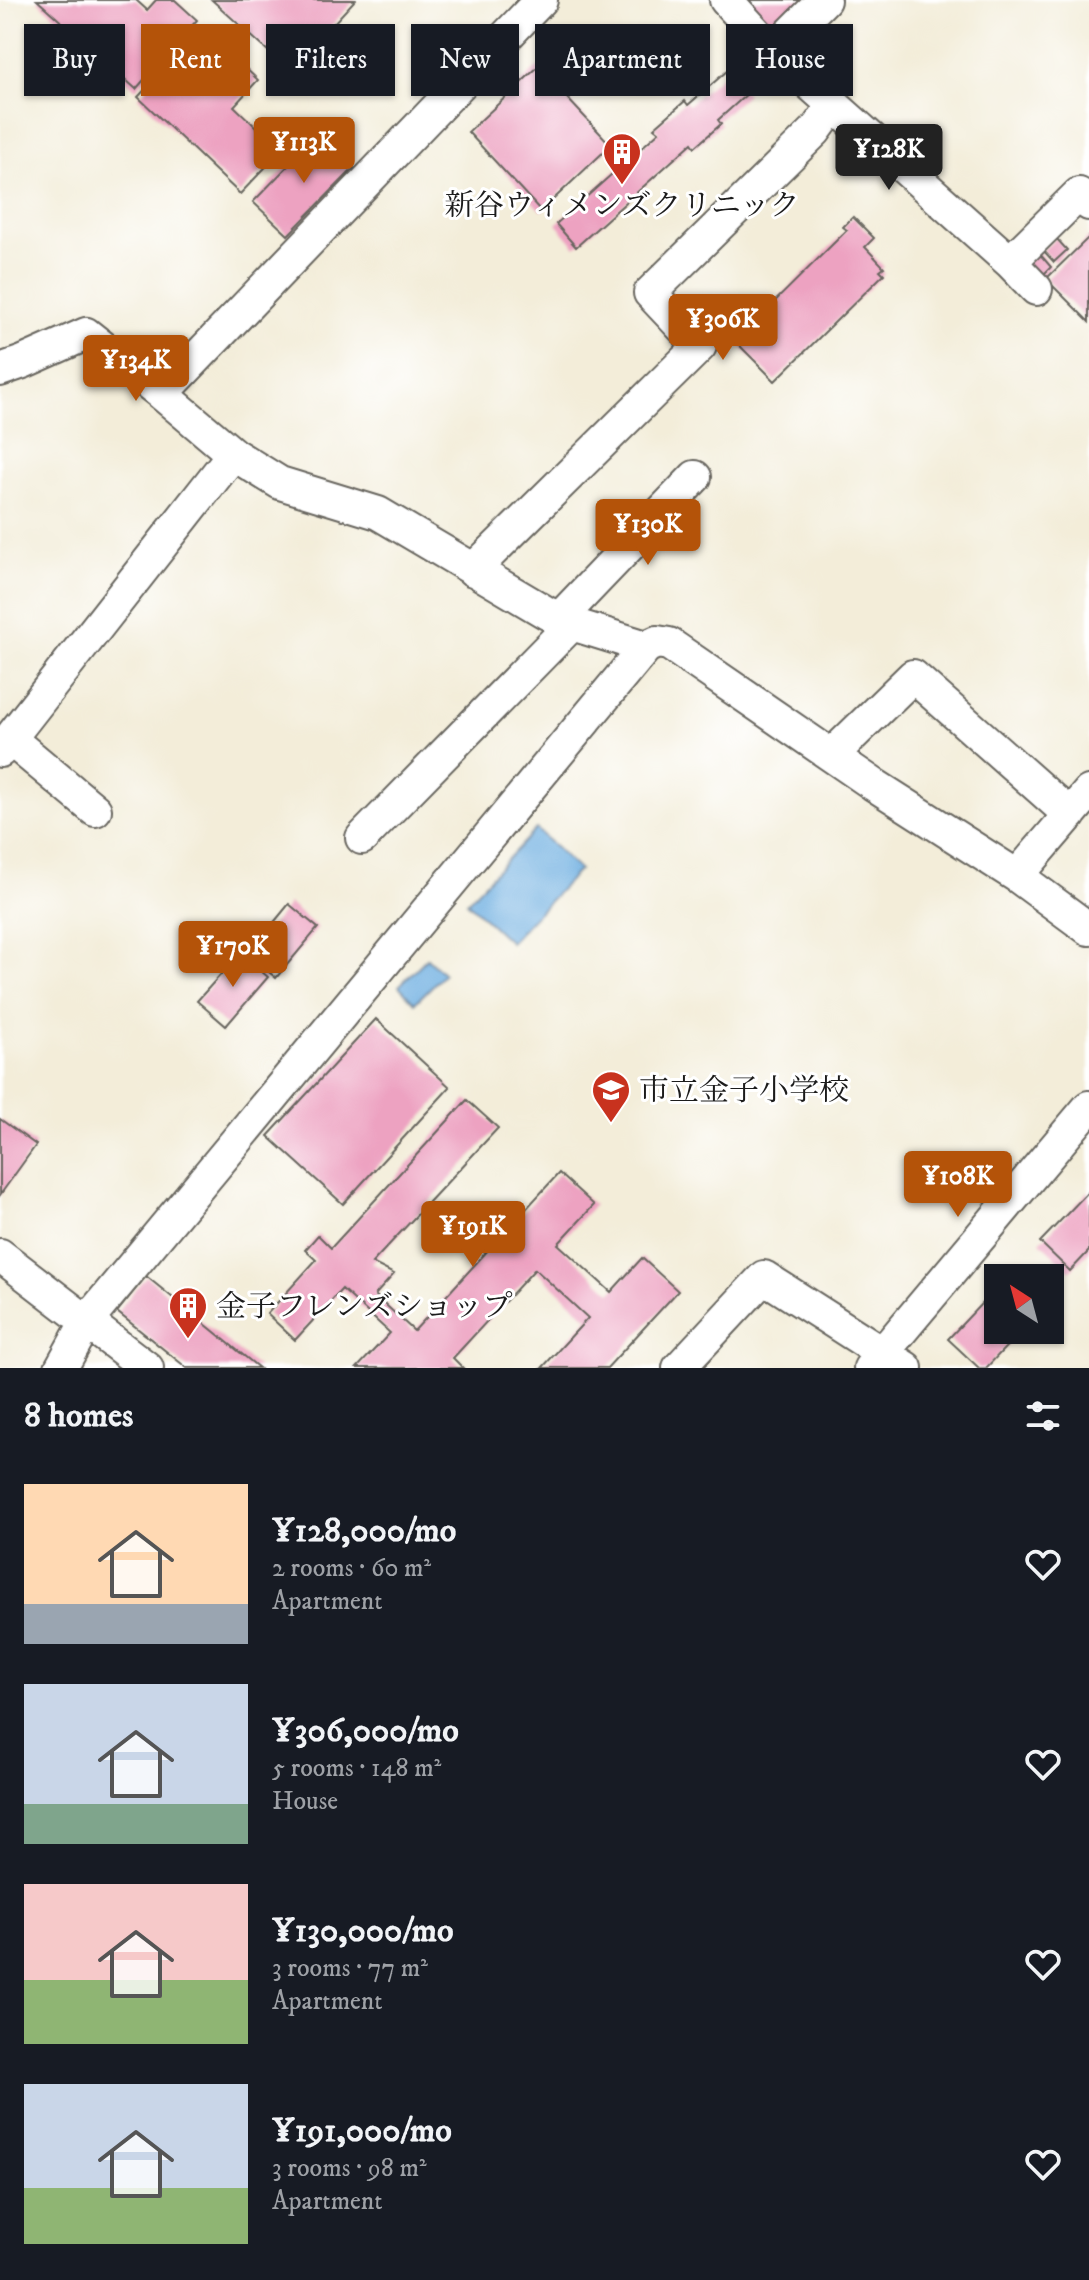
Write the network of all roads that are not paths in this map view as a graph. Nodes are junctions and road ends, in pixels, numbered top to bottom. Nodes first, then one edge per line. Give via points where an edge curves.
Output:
1 (541, 0) edge
2 (726, 0) edge
3 (824, 0) edge
4 (748, 24) edge
5 (800, 24) edge
6 (824, 96) edge
7 (834, 105) junction
8 (1089, 204) edge
9 (1010, 262) junction
10 (1036, 289) dead end
11 (0, 370) edge
12 (162, 394) junction
13 (233, 454) junction
14 (695, 477) dead end
15 (473, 570) junction
16 (566, 621) junction
17 (646, 647) junction
18 (5, 745) edge
19 (833, 754) junction
20 (1079, 803) edge
21 (95, 810) dead end
22 (362, 838) dead end
23 (1017, 876) junction
24 (1089, 929) edge
25 (1089, 1107) edge
26 (0, 1255) edge
27 (87, 1321) junction
28 (886, 1363) edge
29 (61, 1368) edge
30 (147, 1368) edge
31 (679, 1368) edge

1 - 12 street
2 - 4 street
3 - 5 street
6 - 7 street
7 - 9 street
7 - 15 street via 815,131 650,293 700,346
8 - 9 street via 1079,194
9 - 10 street
11 - 12 street via 86,334
12 - 13 street
13 - 15 street via 280,483 378,513
13 - 18 street
14 - 16 street
15 - 16 street
16 - 17 street
16 - 22 street
17 - 19 street via 669,644
17 - 27 street
18 - 21 street
19 - 20 street via 913,676
19 - 23 street
20 - 23 street
23 - 24 street
25 - 28 street
26 - 27 street
27 - 29 street
27 - 30 street
28 - 31 street via 764,1277

